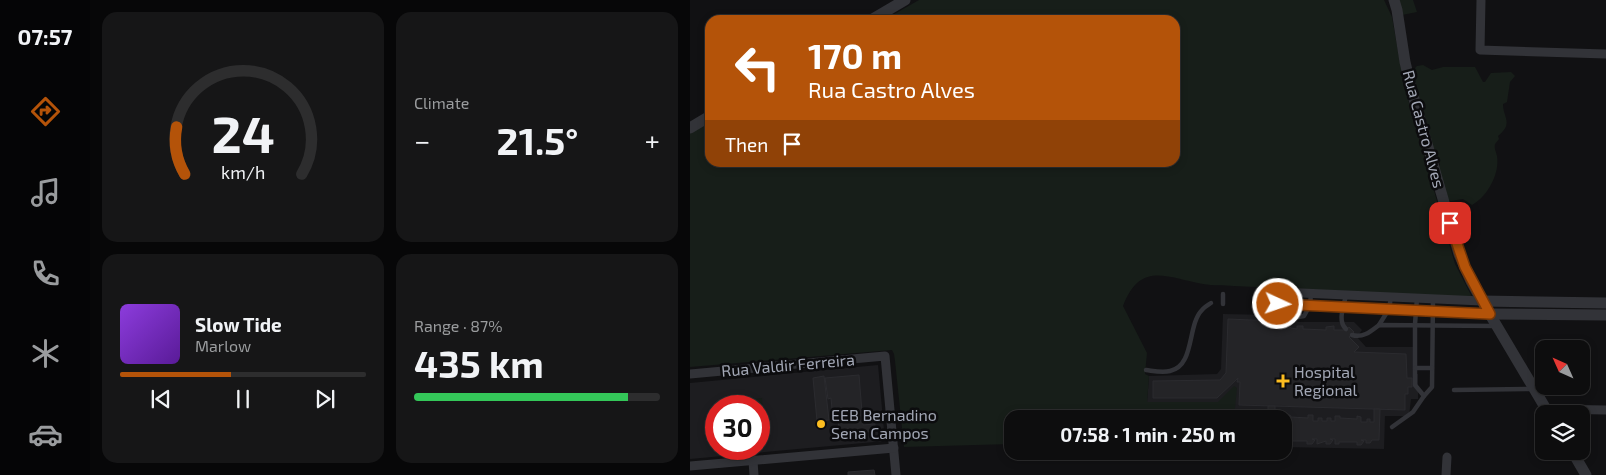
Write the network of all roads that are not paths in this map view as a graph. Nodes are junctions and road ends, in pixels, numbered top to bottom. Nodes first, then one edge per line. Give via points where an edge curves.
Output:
1 (905, 0) edge
2 (1394, 0) edge
3 (1481, 0) edge
4 (880, 15) edge
5 (1606, 54) edge
6 (705, 119) edge
7 (690, 128) edge
8 (1259, 291) dead end
9 (1223, 294) dead end
10 (1311, 294) junction
11 (1346, 295) junction
12 (1391, 297) junction
13 (1417, 298) junction
14 (1433, 299) junction
15 (1482, 301) junction
16 (1211, 303) dead end
17 (1259, 303) dead end
18 (1606, 303) edge
19 (1224, 304) dead end
20 (1278, 304) junction
21 (1310, 305) junction
22 (1343, 307) junction
23 (1389, 309) junction
24 (1416, 310) junction
25 (1433, 311) junction
26 (1280, 314) dead end
27 (1490, 314) junction
28 (1606, 316) edge
29 (1287, 319) dead end
30 (1415, 324) junction
31 (1432, 324) junction
32 (1378, 325) junction
33 (1497, 326) junction
34 (1346, 329) dead end
35 (1352, 335) dead end
36 (1415, 368) junction
37 (1432, 368) junction
38 (1146, 370) dead end
39 (690, 374) edge
40 (1535, 389) joint
41 (1454, 390) dead end
42 (1424, 396) junction
43 (1590, 410) edge
44 (1606, 410) edge
45 (1392, 427) dead end
46 (894, 448) junction
47 (1446, 457) dead end
48 (1577, 460) edge
49 (753, 461) junction
50 (690, 466) edge
51 (754, 475) edge
52 (896, 475) edge
53 (1446, 475) edge
54 (1586, 475) edge

1 - 4 street
2 - 15 street, Rua Castro Alves via 1407,74 1447,214 1465,267
3 - 5 street via 1480,50
6 - 7 street
8 - 17 lane
9 - 19 lane
10 - 11 street
10 - 20 street via 1279,292
10 - 21 lane
11 - 12 street
11 - 22 lane
12 - 13 street
12 - 23 lane
13 - 14 street
13 - 24 lane
14 - 15 street
14 - 25 lane
15 - 18 street
15 - 27 street, Rua Castro Alves
16 - 38 lane via 1201,310 1197,318 1181,366 1172,371
20 - 21 street
20 - 26 lane
21 - 22 street
21 - 29 lane via 1304,316
22 - 23 street
22 - 34 lane via 1341,320
23 - 24 street
23 - 32 lane
24 - 25 street
24 - 30 lane
25 - 27 street
25 - 31 lane
27 - 28 street
27 - 33 street, Rua Castro Alves
30 - 31 lane
30 - 32 lane
30 - 36 lane
31 - 33 lane
31 - 37 lane
32 - 35 lane via 1359,337
33 - 40 street, Rua Castro Alves
36 - 37 lane
36 - 42 lane via 1415,386
37 - 42 lane via 1432,386
39 - 46 street, Rua Valdir Ferreira via 885,356
40 - 41 lane
42 - 45 lane via 1413,412
43 - 44 street
46 - 49 street
46 - 52 street
47 - 53 street
48 - 54 street
49 - 50 street
49 - 51 street

